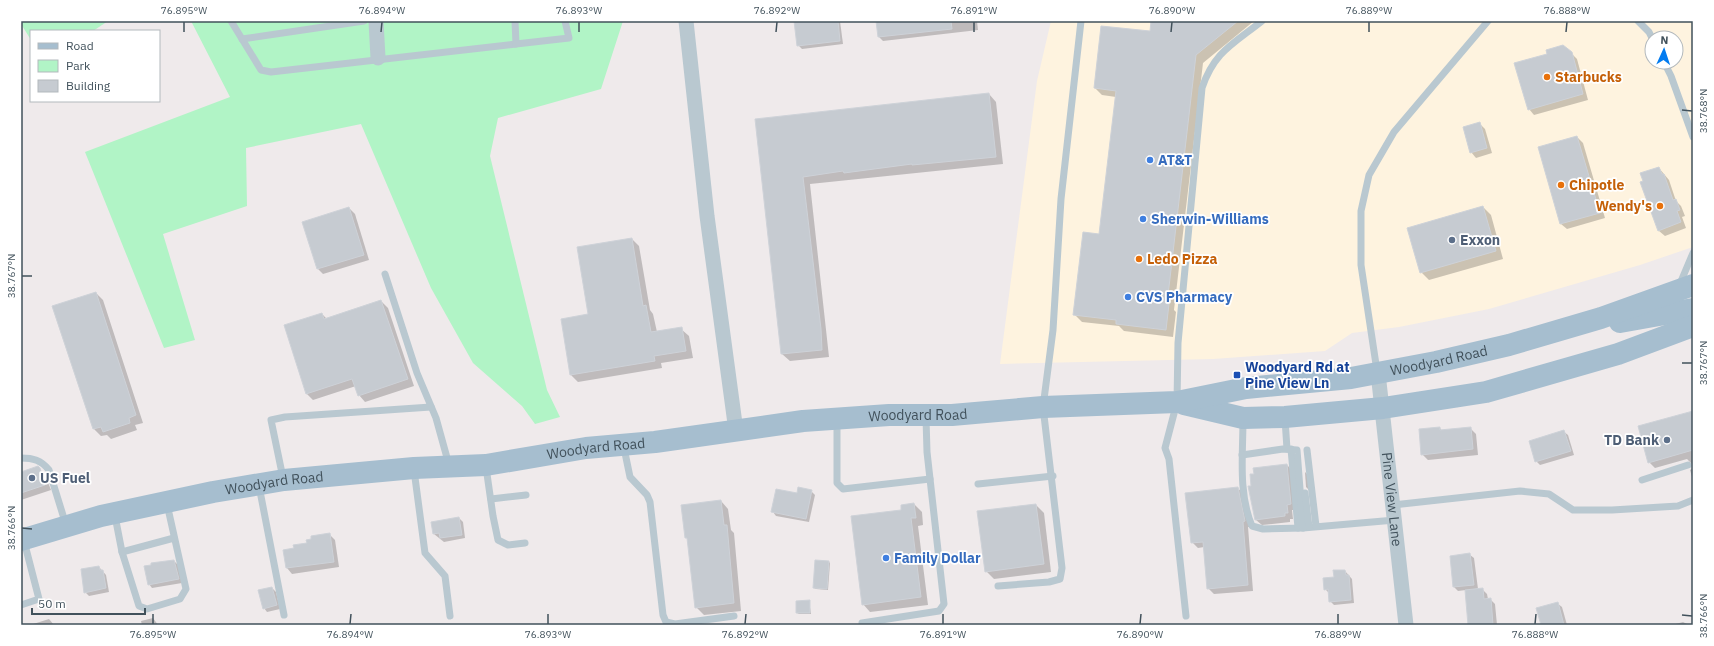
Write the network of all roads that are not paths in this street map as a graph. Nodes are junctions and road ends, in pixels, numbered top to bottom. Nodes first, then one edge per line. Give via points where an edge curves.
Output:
1 (231, 21) edge
2 (364, 21) edge
3 (376, 21) edge
4 (515, 21) edge
5 (565, 21) edge
6 (686, 21) edge
7 (1081, 21) edge
8 (1262, 21) edge
9 (1488, 21) edge
10 (1638, 21) edge
11 (1647, 30) edge
12 (242, 39) junction
13 (516, 44) junction
14 (378, 58) junction
15 (1668, 70) edge
16 (1693, 137) edge
17 (1693, 253) edge
18 (384, 274) dead end
19 (1685, 288) edge
20 (1693, 309) edge
21 (1693, 326) edge
22 (1546, 335) junction
23 (1378, 373) junction
24 (1177, 402) junction
25 (431, 407) junction
26 (1043, 407) junction
27 (1383, 408) junction
28 (926, 413) junction
29 (1285, 417) junction
30 (837, 418) junction
31 (1243, 418) junction
32 (736, 431) junction
33 (624, 446) junction
34 (1289, 449) junction
35 (1304, 450) dead end
36 (1242, 455) junction
37 (21, 458) edge
38 (486, 464) junction
39 (1688, 465) dead end
40 (450, 467) junction
41 (414, 468) junction
42 (1053, 476) junction
43 (930, 479) junction
44 (284, 480) junction
45 (1642, 480) dead end
46 (258, 484) junction
47 (978, 484) dead end
48 (526, 495) dead end
49 (491, 499) junction
50 (1693, 500) edge
51 (166, 501) junction
52 (1394, 513) junction
53 (115, 514) junction
54 (67, 527) junction
55 (1306, 527) junction
56 (174, 538) junction
57 (22, 539) edge
58 (524, 543) dead end
59 (122, 552) junction
60 (998, 586) dead end
61 (21, 604) edge
62 (284, 615) dead end
63 (450, 616) dead end
64 (734, 616) dead end
65 (1186, 616) dead end
66 (862, 623) dead end
67 (1406, 625) edge

1 - 12 lane
2 - 12 lane
3 - 14 street
4 - 13 lane
5 - 13 lane via 569,38
6 - 32 street via 707,216
7 - 26 lane via 1061,200 1053,330
8 - 24 lane via 1218,56 1208,71 1202,88 1178,343
9 - 23 lane via 1394,132 1369,174 1361,211 1361,265
10 - 11 lane
12 - 14 lane via 261,70 271,72
13 - 14 lane
15 - 16 lane
17 - 19 lane
18 - 25 lane
19 - 22 main road, Woodyard Road
20 - 22 main road
21 - 27 main road, Woodyard Road via 1618,354 1486,392
22 - 23 main road, Woodyard Road via 1436,362
23 - 24 main road, Woodyard Road via 1246,388
23 - 27 street, Pine View Lane
24 - 26 main road, Woodyard Road
24 - 31 main road, Woodyard Road
24 - 65 lane via 1165,448 1169,459
25 - 40 lane
25 - 44 lane via 271,420
26 - 28 main road, Woodyard Road via 952,414
26 - 42 lane
27 - 29 main road, Woodyard Road
27 - 52 street, Pine View Lane
28 - 30 main road, Woodyard Road
28 - 43 lane
29 - 31 main road, Woodyard Road
29 - 34 lane
30 - 32 main road, Woodyard Road
30 - 43 lane via 837,483 843,488
31 - 36 lane
32 - 33 main road, Woodyard Road
33 - 38 main road, Woodyard Road via 586,448
33 - 64 lane via 630,477 647,495 650,502 663,615 666,622 674,624
34 - 36 lane
34 - 55 lane via 1297,450
35 - 55 lane
36 - 55 lane via 1242,475 1248,517 1252,526 1263,529
37 - 54 lane via 34,458 49,470
38 - 40 main road, Woodyard Road
38 - 49 lane
39 - 45 lane
40 - 41 main road, Woodyard Road
41 - 44 main road, Woodyard Road
41 - 63 lane via 425,553 445,576
42 - 47 lane
42 - 60 lane via 1053,502 1062,568 1060,579
43 - 66 lane via 944,604 939,611
44 - 46 main road, Woodyard Road
46 - 51 main road, Woodyard Road
46 - 62 lane
48 - 49 lane
49 - 58 lane via 498,540 508,545
50 - 52 lane via 1678,506 1573,510 1549,494 1520,492
51 - 53 main road, Woodyard Road
51 - 56 lane
52 - 55 lane
52 - 67 street, Pine View Lane
53 - 54 main road, Woodyard Road
53 - 59 lane
54 - 57 main road, Woodyard Road
56 - 59 lane
56 - 59 lane via 186,585 184,594 180,599 147,609 139,606
57 - 61 lane via 39,599

